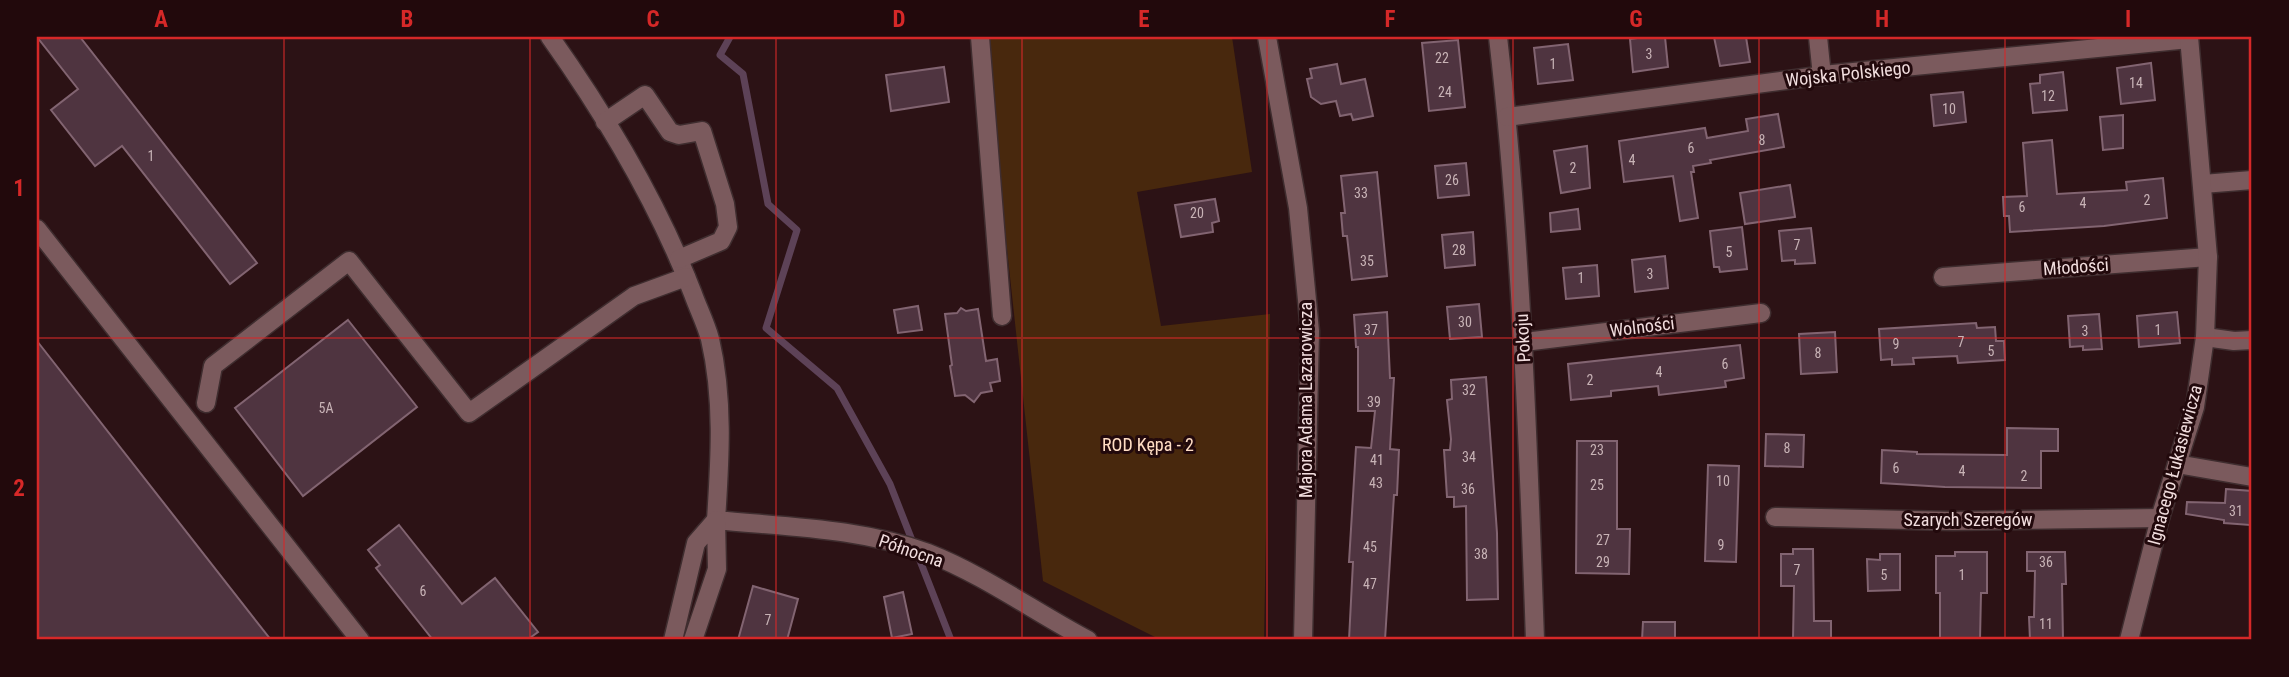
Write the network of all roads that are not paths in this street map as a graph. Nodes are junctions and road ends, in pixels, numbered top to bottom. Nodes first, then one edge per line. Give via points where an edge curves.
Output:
1 (550, 37) edge
2 (980, 37) edge
3 (1267, 37) edge
4 (1497, 37) edge
5 (1818, 37) edge
6 (2189, 38) edge
7 (1822, 76) junction
8 (1507, 117) junction
9 (606, 122) junction
10 (2252, 180) edge
11 (2203, 184) junction
12 (37, 229) edge
13 (2208, 257) junction
14 (679, 259) junction
15 (686, 277) junction
16 (1943, 277) dead end
17 (1761, 313) dead end
18 (1002, 316) dead end
19 (2205, 337) junction
20 (2252, 340) edge
21 (1524, 342) junction
22 (206, 403) dead end
23 (2177, 464) junction
24 (2252, 477) edge
25 (1775, 517) dead end
26 (2160, 518) junction
27 (716, 520) junction
28 (360, 640) edge
29 (673, 640) edge
30 (694, 640) edge
31 (1088, 640) edge
32 (1303, 640) edge
33 (1535, 640) edge
34 (2129, 640) edge

1 - 9 street
2 - 18 street
3 - 32 street, Majora Adama Lazarowicza via 1298,208 1311,331
4 - 8 street, Pokoju
5 - 7 street
6 - 7 street, Wojska Polskiego
6 - 11 street, Ignacego Łukasiewicza
7 - 8 street, Wojska Polskiego
8 - 21 street, Pokoju
9 - 14 street
9 - 14 street via 645,95 670,132 702,131 728,227 721,241
10 - 11 street
11 - 13 street, Ignacego Łukasiewicza
12 - 28 street
13 - 16 street, Młodości
13 - 19 street, Ignacego Łukasiewicza
14 - 15 street
15 - 22 street via 634,296 469,413 349,261 212,366
15 - 27 street via 709,338 717,384 722,435
17 - 21 street, Wolności
19 - 20 street
19 - 23 street, Ignacego Łukasiewicza via 2195,407
21 - 33 street, Pokoju
23 - 24 street
23 - 26 street, Ignacego Łukasiewicza
25 - 26 street, Szarych Szeregów via 1952,522
26 - 34 street, Ignacego Łukasiewicza
27 - 29 street via 696,543
27 - 30 street via 717,569
27 - 31 street, Północna via 846,532 898,544 974,576

